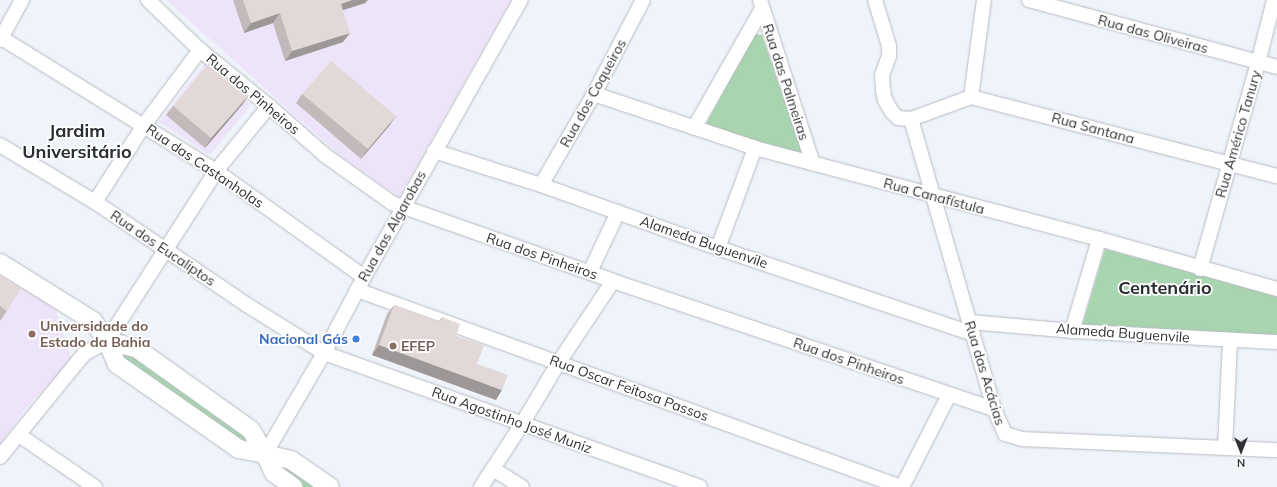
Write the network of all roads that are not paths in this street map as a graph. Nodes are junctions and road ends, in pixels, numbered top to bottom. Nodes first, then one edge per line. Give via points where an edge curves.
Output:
1 (22, 0) edge
2 (148, 0) edge
3 (521, 0) edge
4 (643, 0) edge
5 (874, 0) edge
6 (984, 0) edge
7 (1029, 0) edge
8 (1274, 0) edge
9 (761, 4) edge
10 (0, 38) edge
11 (200, 50) junction
12 (1258, 63) junction
13 (1277, 67) edge
14 (594, 94) junction
15 (971, 96) junction
16 (270, 106) junction
17 (911, 119) junction
18 (144, 125) junction
19 (694, 128) junction
20 (0, 145) edge
21 (755, 148) junction
22 (434, 151) junction
23 (812, 164) junction
24 (1230, 164) junction
25 (216, 171) junction
26 (1277, 176) edge
27 (541, 185) junction
28 (934, 197) junction
29 (95, 202) junction
30 (404, 208) junction
31 (618, 212) junction
32 (1099, 239) junction
33 (718, 248) junction
34 (166, 249) junction
35 (0, 263) edge
36 (1200, 268) junction
37 (590, 272) junction
38 (364, 277) junction
39 (613, 281) junction
40 (1277, 289) edge
41 (357, 290) junction
42 (971, 328) junction
43 (1072, 331) junction
44 (1230, 340) junction
45 (107, 341) junction
46 (1277, 342) edge
47 (324, 354) junction
48 (559, 362) junction
49 (949, 395) junction
50 (994, 409) junction
51 (522, 424) junction
52 (19, 435) junction
53 (1225, 448) junction
54 (1277, 450) edge
55 (265, 454) junction
56 (0, 457) edge
57 (493, 469) junction
58 (95, 487) edge
59 (294, 487) edge
60 (330, 487) edge
61 (481, 487) edge
62 (522, 487) edge
63 (700, 487) edge
64 (901, 487) edge

1 - 10 street
2 - 11 street, Rua dos Pinheiros
3 - 22 street, Rua das Algarobas
4 - 14 street, Rua dos Coqueiros
5 - 17 street via 889,46 889,56 882,75 886,100 898,118
6 - 15 street
7 - 12 street, Rua das Oliveiras
8 - 12 street, Rua Américo Tanury
9 - 19 street
9 - 23 street, Rua das Palmeiras
10 - 18 street, Rua das Castanholas
11 - 16 street, Rua dos Pinheiros
11 - 18 street
12 - 13 street, Rua das Oliveiras
12 - 24 street, Rua Américo Tanury
14 - 19 street, Rua Canafístula
14 - 27 street, Rua dos Coqueiros
15 - 17 street
15 - 24 street, Rua Santana
16 - 25 street
16 - 30 street, Rua dos Pinheiros via 326,156 392,203
17 - 28 street, Rua das Acácias
18 - 25 street, Rua das Castanholas
18 - 29 street
19 - 21 street, Rua Canafístula
20 - 29 street, Rua dos Eucaliptos
21 - 23 street, Rua Canafístula
21 - 33 street
22 - 27 street, Alameda Buguenvile
22 - 30 street, Rua das Algarobas
23 - 28 street, Rua Canafístula
24 - 26 street, Rua Santana
24 - 36 street, Rua Américo Tanury
25 - 34 street
25 - 38 street, Rua das Castanholas
27 - 31 street, Alameda Buguenvile
28 - 32 street, Rua Canafístula
28 - 42 street, Rua das Acácias
29 - 34 street, Rua dos Eucaliptos
30 - 37 street, Rua dos Pinheiros
30 - 38 street, Rua das Algarobas
31 - 33 street, Alameda Buguenvile
31 - 37 street
32 - 36 street, Rua Canafístula
32 - 43 street
33 - 42 street, Alameda Buguenvile
34 - 45 street
34 - 47 street, Rua dos Eucaliptos
35 - 45 main road via 93,321
36 - 40 street, Rua Canafístula
37 - 39 street, Rua dos Pinheiros
38 - 41 street, Rua das Algarobas
39 - 48 street
39 - 49 street, Rua dos Pinheiros
41 - 47 street, Rua das Algarobas
41 - 48 street, Rua Oscar Feitosa Passos
42 - 43 street, Alameda Buguenvile
42 - 50 street, Rua das Acácias
43 - 44 street, Alameda Buguenvile
44 - 46 street, Alameda Buguenvile
44 - 53 street
45 - 52 street via 84,354
45 - 55 main road via 136,348 251,430
45 - 55 main road via 117,364 136,378 239,449
47 - 51 street, Rua Agostinho José Muniz
47 - 55 street, Rua das Algarobas
48 - 51 street
48 - 64 street, Rua Oscar Feitosa Passos
49 - 50 street, Rua dos Pinheiros
49 - 64 street
50 - 53 street, Rua das Acácias via 1005,434 1016,438
51 - 57 street
51 - 63 street, Rua Agostinho José Muniz
52 - 56 street
52 - 58 street
53 - 54 street, Rua das Acácias
55 - 59 main road via 274,473
55 - 60 main road via 291,460
57 - 61 street
57 - 62 street

